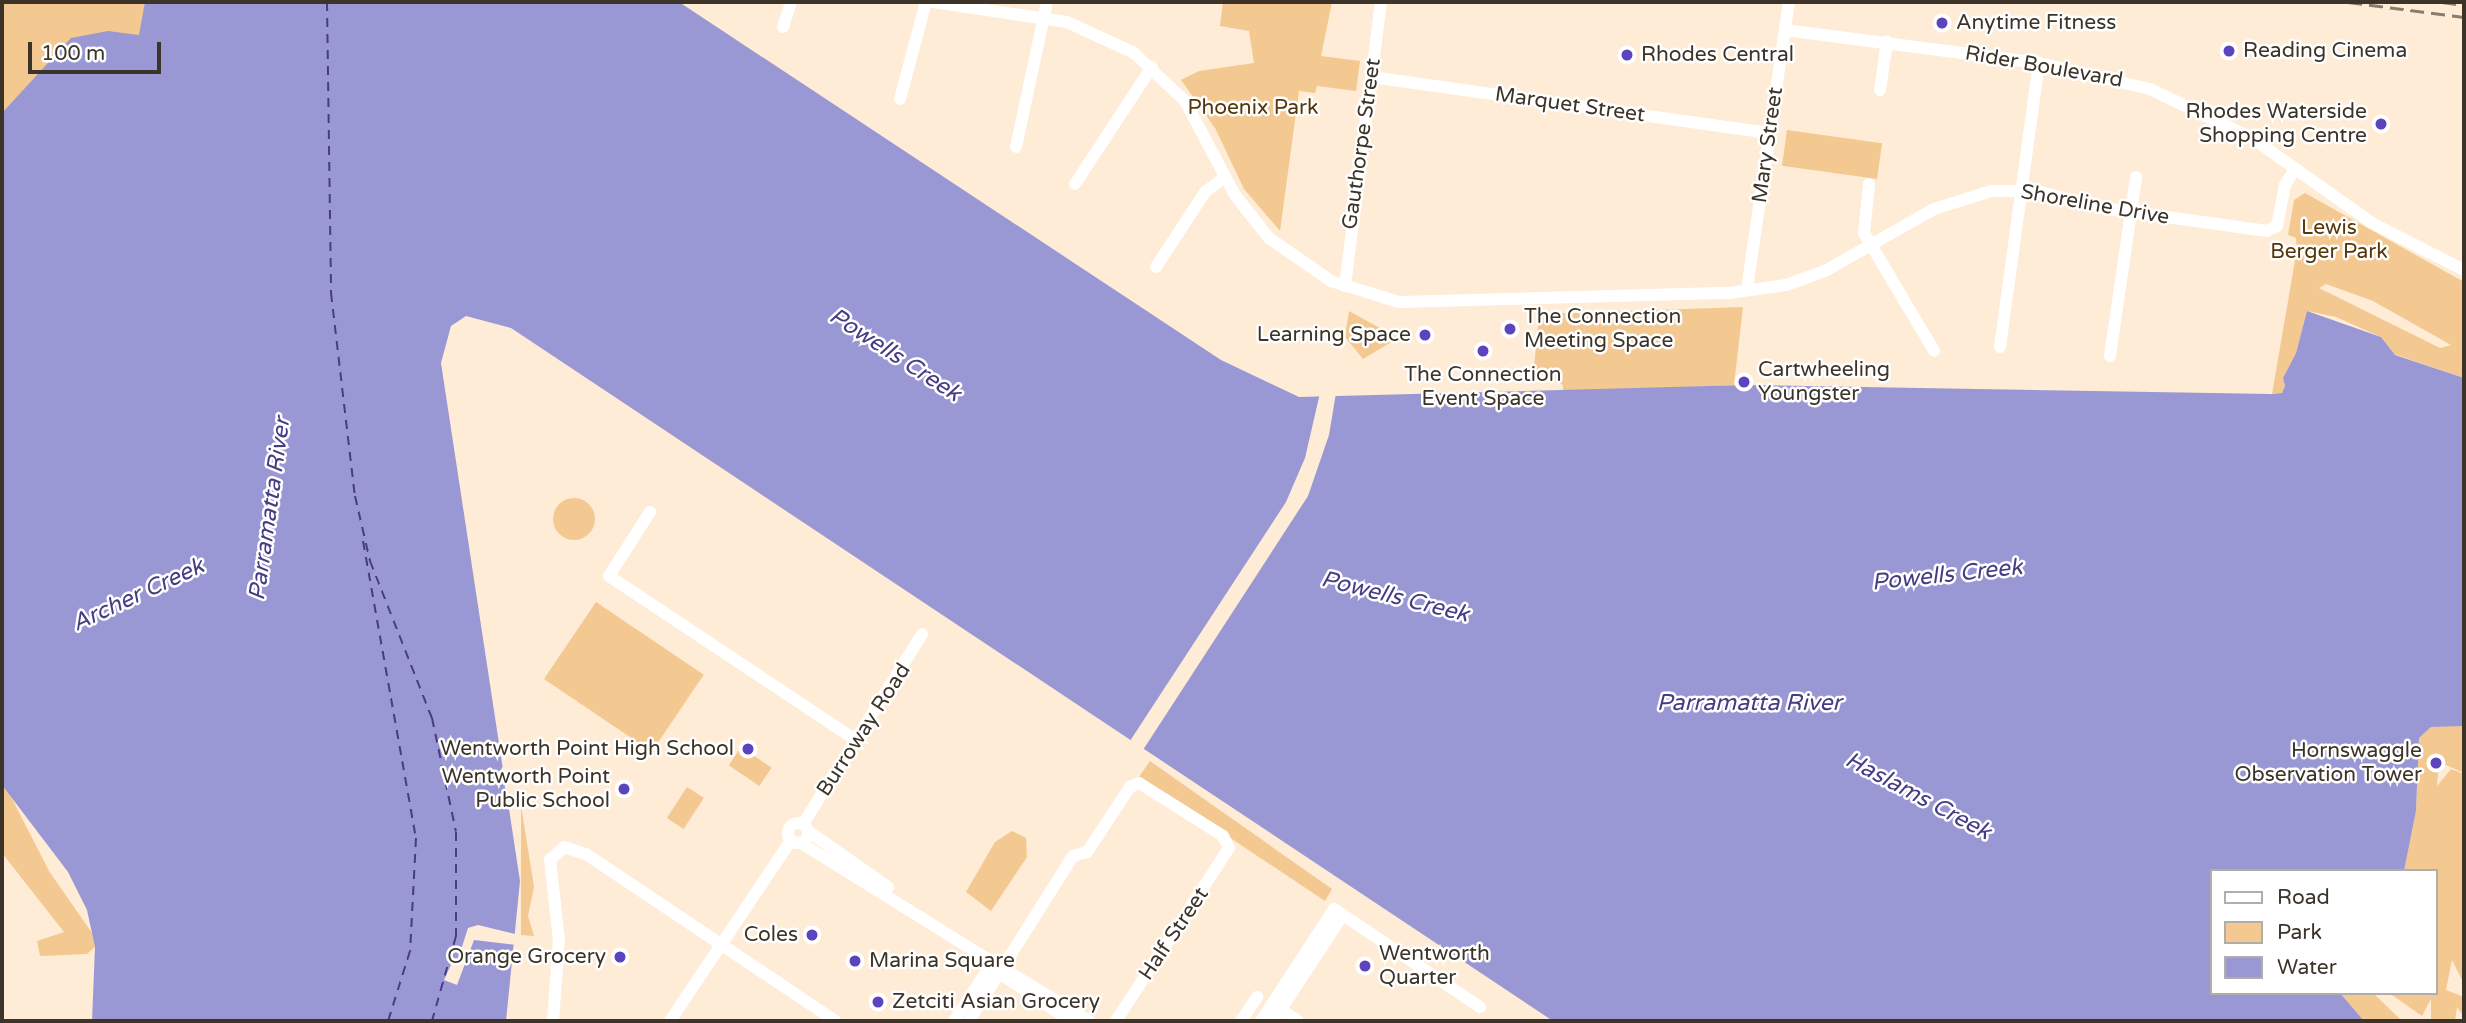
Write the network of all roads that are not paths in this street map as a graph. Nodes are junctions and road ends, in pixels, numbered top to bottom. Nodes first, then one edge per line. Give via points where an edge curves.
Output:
1 (791, 2) edge
2 (926, 2) edge
3 (933, 2) edge
4 (1047, 2) edge
5 (1381, 2) edge
6 (1789, 2) edge
7 (1045, 18) junction
8 (783, 27) dead end
9 (1784, 30) junction
10 (1887, 42) junction
11 (2039, 63) junction
12 (1152, 67) junction
13 (1371, 77) junction
14 (1880, 90) dead end
15 (900, 99) dead end
16 (1769, 133) junction
17 (1016, 147) dead end
18 (2295, 169) junction
19 (1225, 177) junction
20 (2136, 177) dead end
21 (1075, 184) dead end
22 (1869, 184) dead end
23 (2021, 190) junction
24 (2131, 213) junction
25 (1870, 245) junction
26 (1156, 267) dead end
27 (2464, 270) edge
28 (1345, 286) junction
29 (1747, 289) junction
30 (2000, 347) dead end
31 (1934, 351) dead end
32 (2110, 356) dead end
33 (650, 512) dead end
34 (922, 634) dead end
35 (857, 741) junction
36 (801, 834) junction
37 (721, 944) junction
38 (997, 966) junction
39 (1257, 997) dead end
40 (1276, 1007) junction
41 (1480, 1007) dead end
42 (828, 1019) edge
43 (553, 1021) edge
44 (670, 1021) edge
45 (954, 1021) edge
46 (969, 1021) edge
47 (1071, 1021) edge
48 (1089, 1021) edge
49 (1116, 1021) edge
50 (1241, 1021) edge
51 (1261, 1021) edge
52 (1273, 1021) edge
53 (1298, 1021) edge

1 - 8 street
2 - 15 street
3 - 7 street, Shoreline Drive
4 - 7 street
5 - 13 street, Gauthorpe Street
6 - 9 street, Mary Street
7 - 12 street, Shoreline Drive via 1094,32
7 - 17 street
9 - 10 street, Rider Boulevard
9 - 16 street, Mary Street
10 - 11 street, Rider Boulevard
10 - 14 street
11 - 18 street, Rider Boulevard via 2158,92 2233,127
11 - 23 street
12 - 19 street, Shoreline Drive via 1196,117
12 - 21 street
13 - 16 street, Marquet Street
13 - 28 street, Gauthorpe Street
16 - 29 street, Mary Street
18 - 24 street, Shoreline Drive via 2285,185 2280,219 2267,231
18 - 27 street, Rider Boulevard via 2372,223
19 - 26 street via 1205,191
19 - 28 street, Shoreline Drive via 1244,209 1281,250
20 - 24 street
22 - 25 street via 1864,230
23 - 24 street, Shoreline Drive
23 - 25 street, Shoreline Drive via 1955,200
23 - 30 street
24 - 32 street
25 - 29 street, Shoreline Drive via 1809,279
25 - 31 street
28 - 29 street, Shoreline Drive via 1368,293 1420,297
33 - 35 street via 609,576
34 - 35 street, Burroway Road
35 - 36 street, Burroway Road
36 - 37 street, Burroway Road
36 - 38 street
37 - 42 street
37 - 43 street via 586,855 558,849 549,865 558,940
37 - 44 street, Burroway Road
38 - 45 street
38 - 46 street
38 - 47 street
38 - 48 street
38 - 49 street, Half Street via 1073,856 1087,852 1137,783 1230,845
39 - 50 street
40 - 41 street via 1334,909
40 - 51 street
40 - 52 street
40 - 53 street

